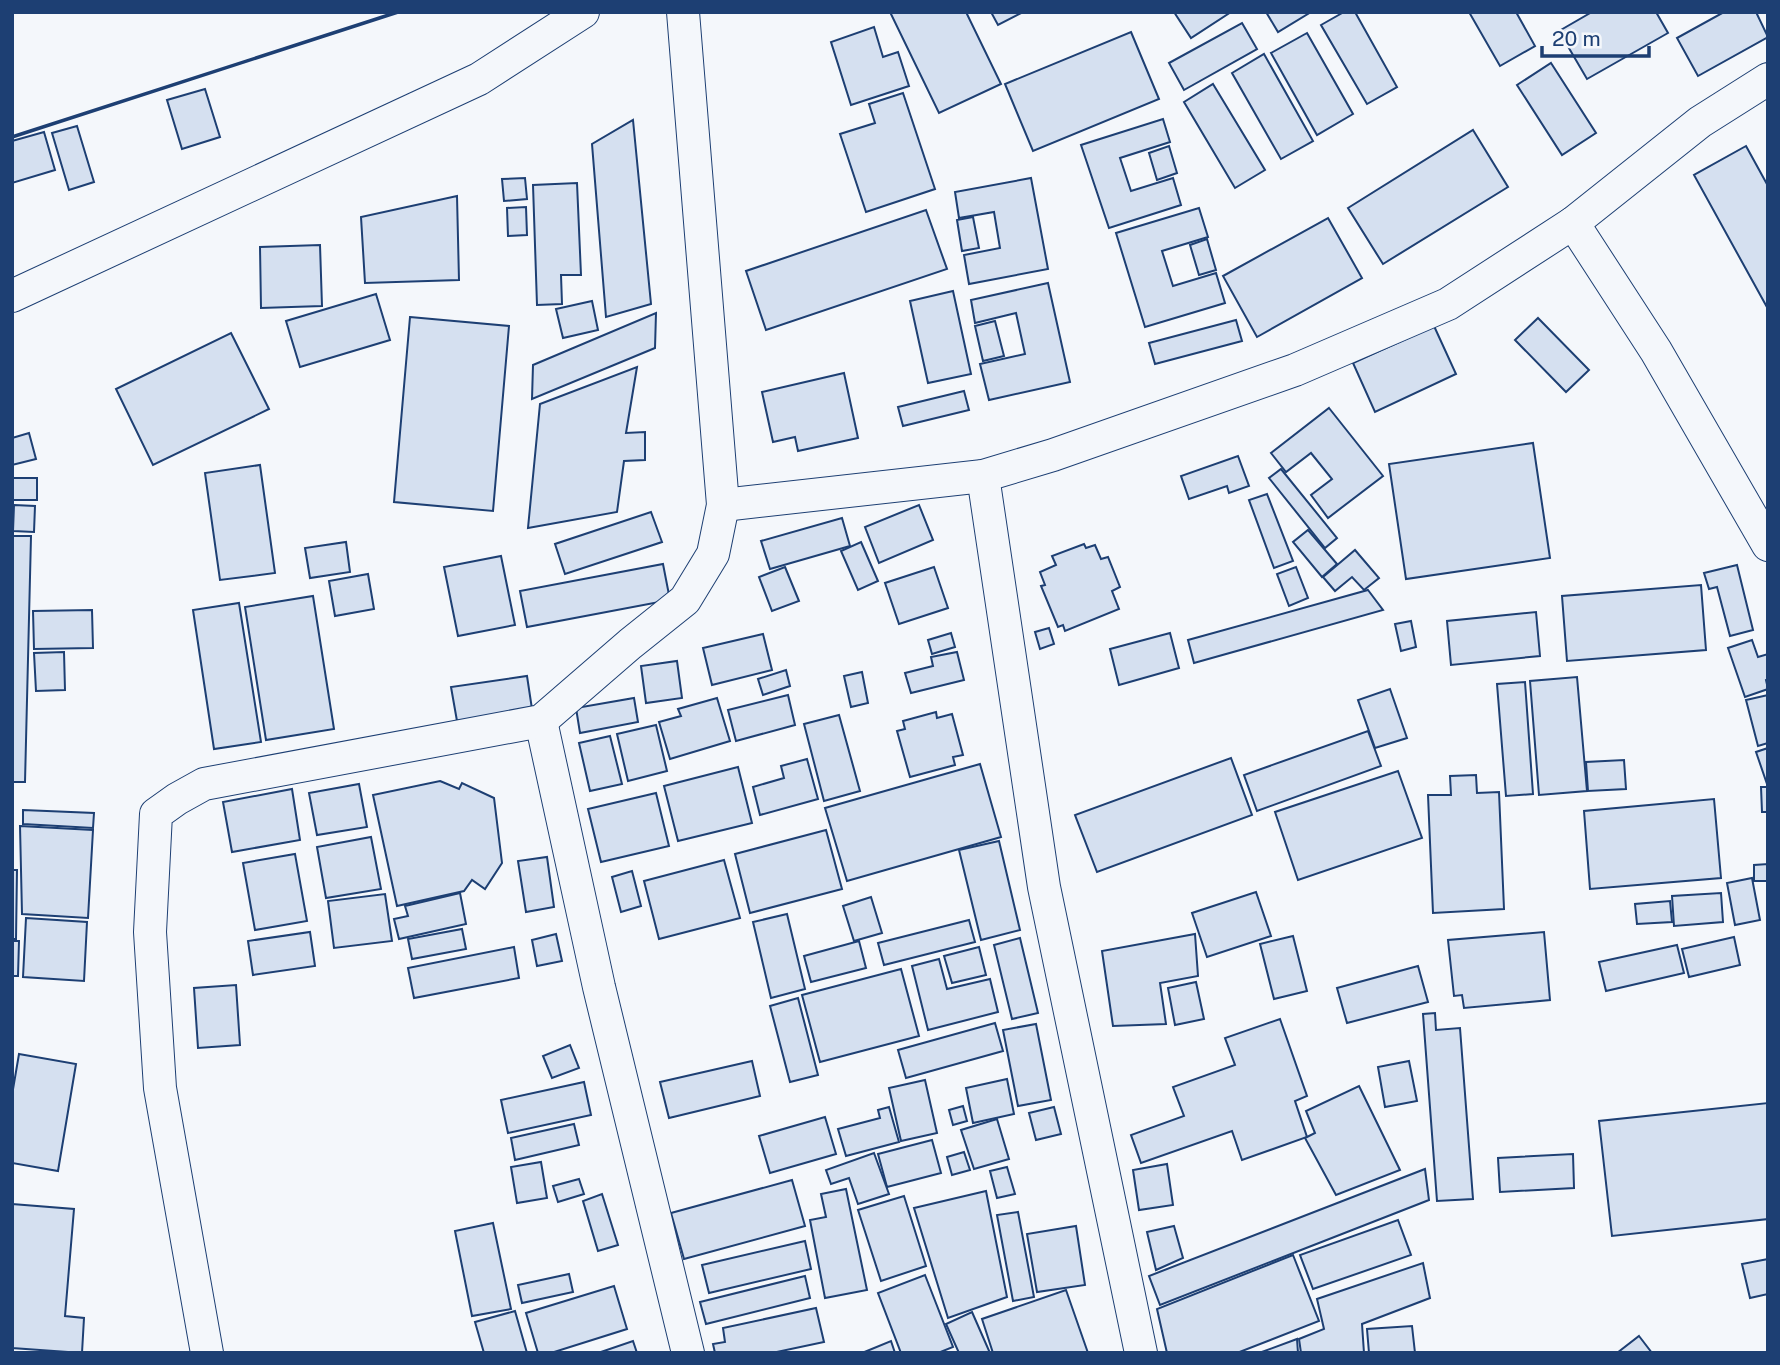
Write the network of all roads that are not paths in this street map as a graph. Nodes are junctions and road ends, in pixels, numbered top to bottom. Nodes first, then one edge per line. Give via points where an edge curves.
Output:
1 (583, 12) edge
2 (683, 12) edge
3 (1768, 79) edge
4 (1573, 223) junction
5 (12, 296) edge
6 (983, 476) junction
7 (723, 505) junction
8 (1768, 545) edge
9 (541, 721) junction
10 (207, 1353) edge
11 (688, 1353) edge
12 (1141, 1353) edge

1 - 5 street via 479,79
2 - 7 street
3 - 4 street via 1700,122
4 - 6 street via 1448,304 1321,359 1066,451
4 - 8 street via 1656,351
6 - 7 street
6 - 12 street via 1044,887
7 - 9 street via 713,554 685,600
9 - 10 street via 204,784 156,814 150,932 160,1088
9 - 11 street via 599,987

